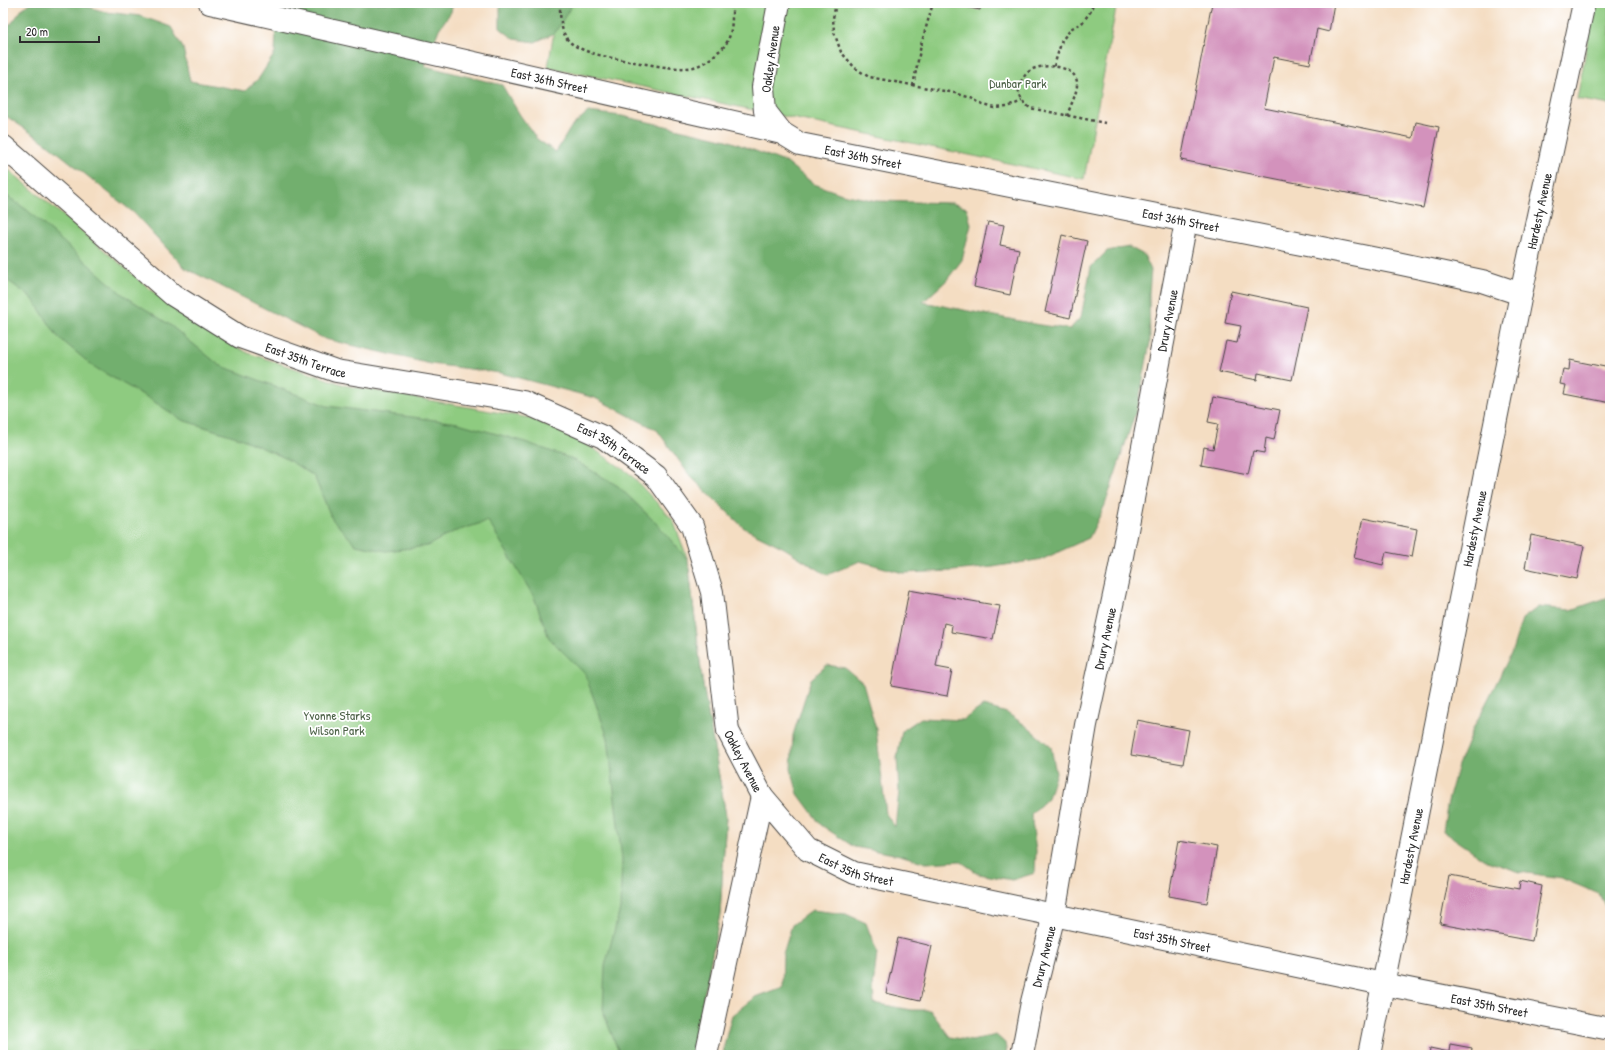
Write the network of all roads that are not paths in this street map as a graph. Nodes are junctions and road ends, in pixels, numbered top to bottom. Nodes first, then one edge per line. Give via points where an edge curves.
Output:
1 (210, 3) edge
2 (779, 3) edge
3 (1584, 3) edge
4 (782, 133) junction
5 (3, 146) edge
6 (1186, 222) junction
7 (1521, 294) junction
8 (656, 476) joint
9 (762, 796) junction
10 (1054, 915) junction
11 (1383, 984) junction
12 (1610, 1029) edge
13 (706, 1055) edge
14 (1022, 1055) edge
15 (1369, 1055) edge

1 - 4 street, East 36th Street
2 - 4 street, Oakley Avenue via 763,87 765,111
3 - 7 street, Hardesty Avenue
4 - 6 street, East 36th Street via 800,144
5 - 8 street, East 35th Terrace via 173,295 240,337 336,371 524,402 603,437
6 - 7 street, East 36th Street via 1482,281
6 - 10 street, Drury Avenue via 1118,577 1086,725
7 - 11 street, Hardesty Avenue
8 - 9 street, Oakley Avenue via 692,526 712,592 728,731
9 - 10 street, East 35th Street via 808,850 854,873
9 - 13 street, Oakley Avenue
10 - 11 street, East 35th Street
10 - 14 street, Drury Avenue via 1032,1002
11 - 12 street, East 35th Street
11 - 15 street, Hardesty Avenue

